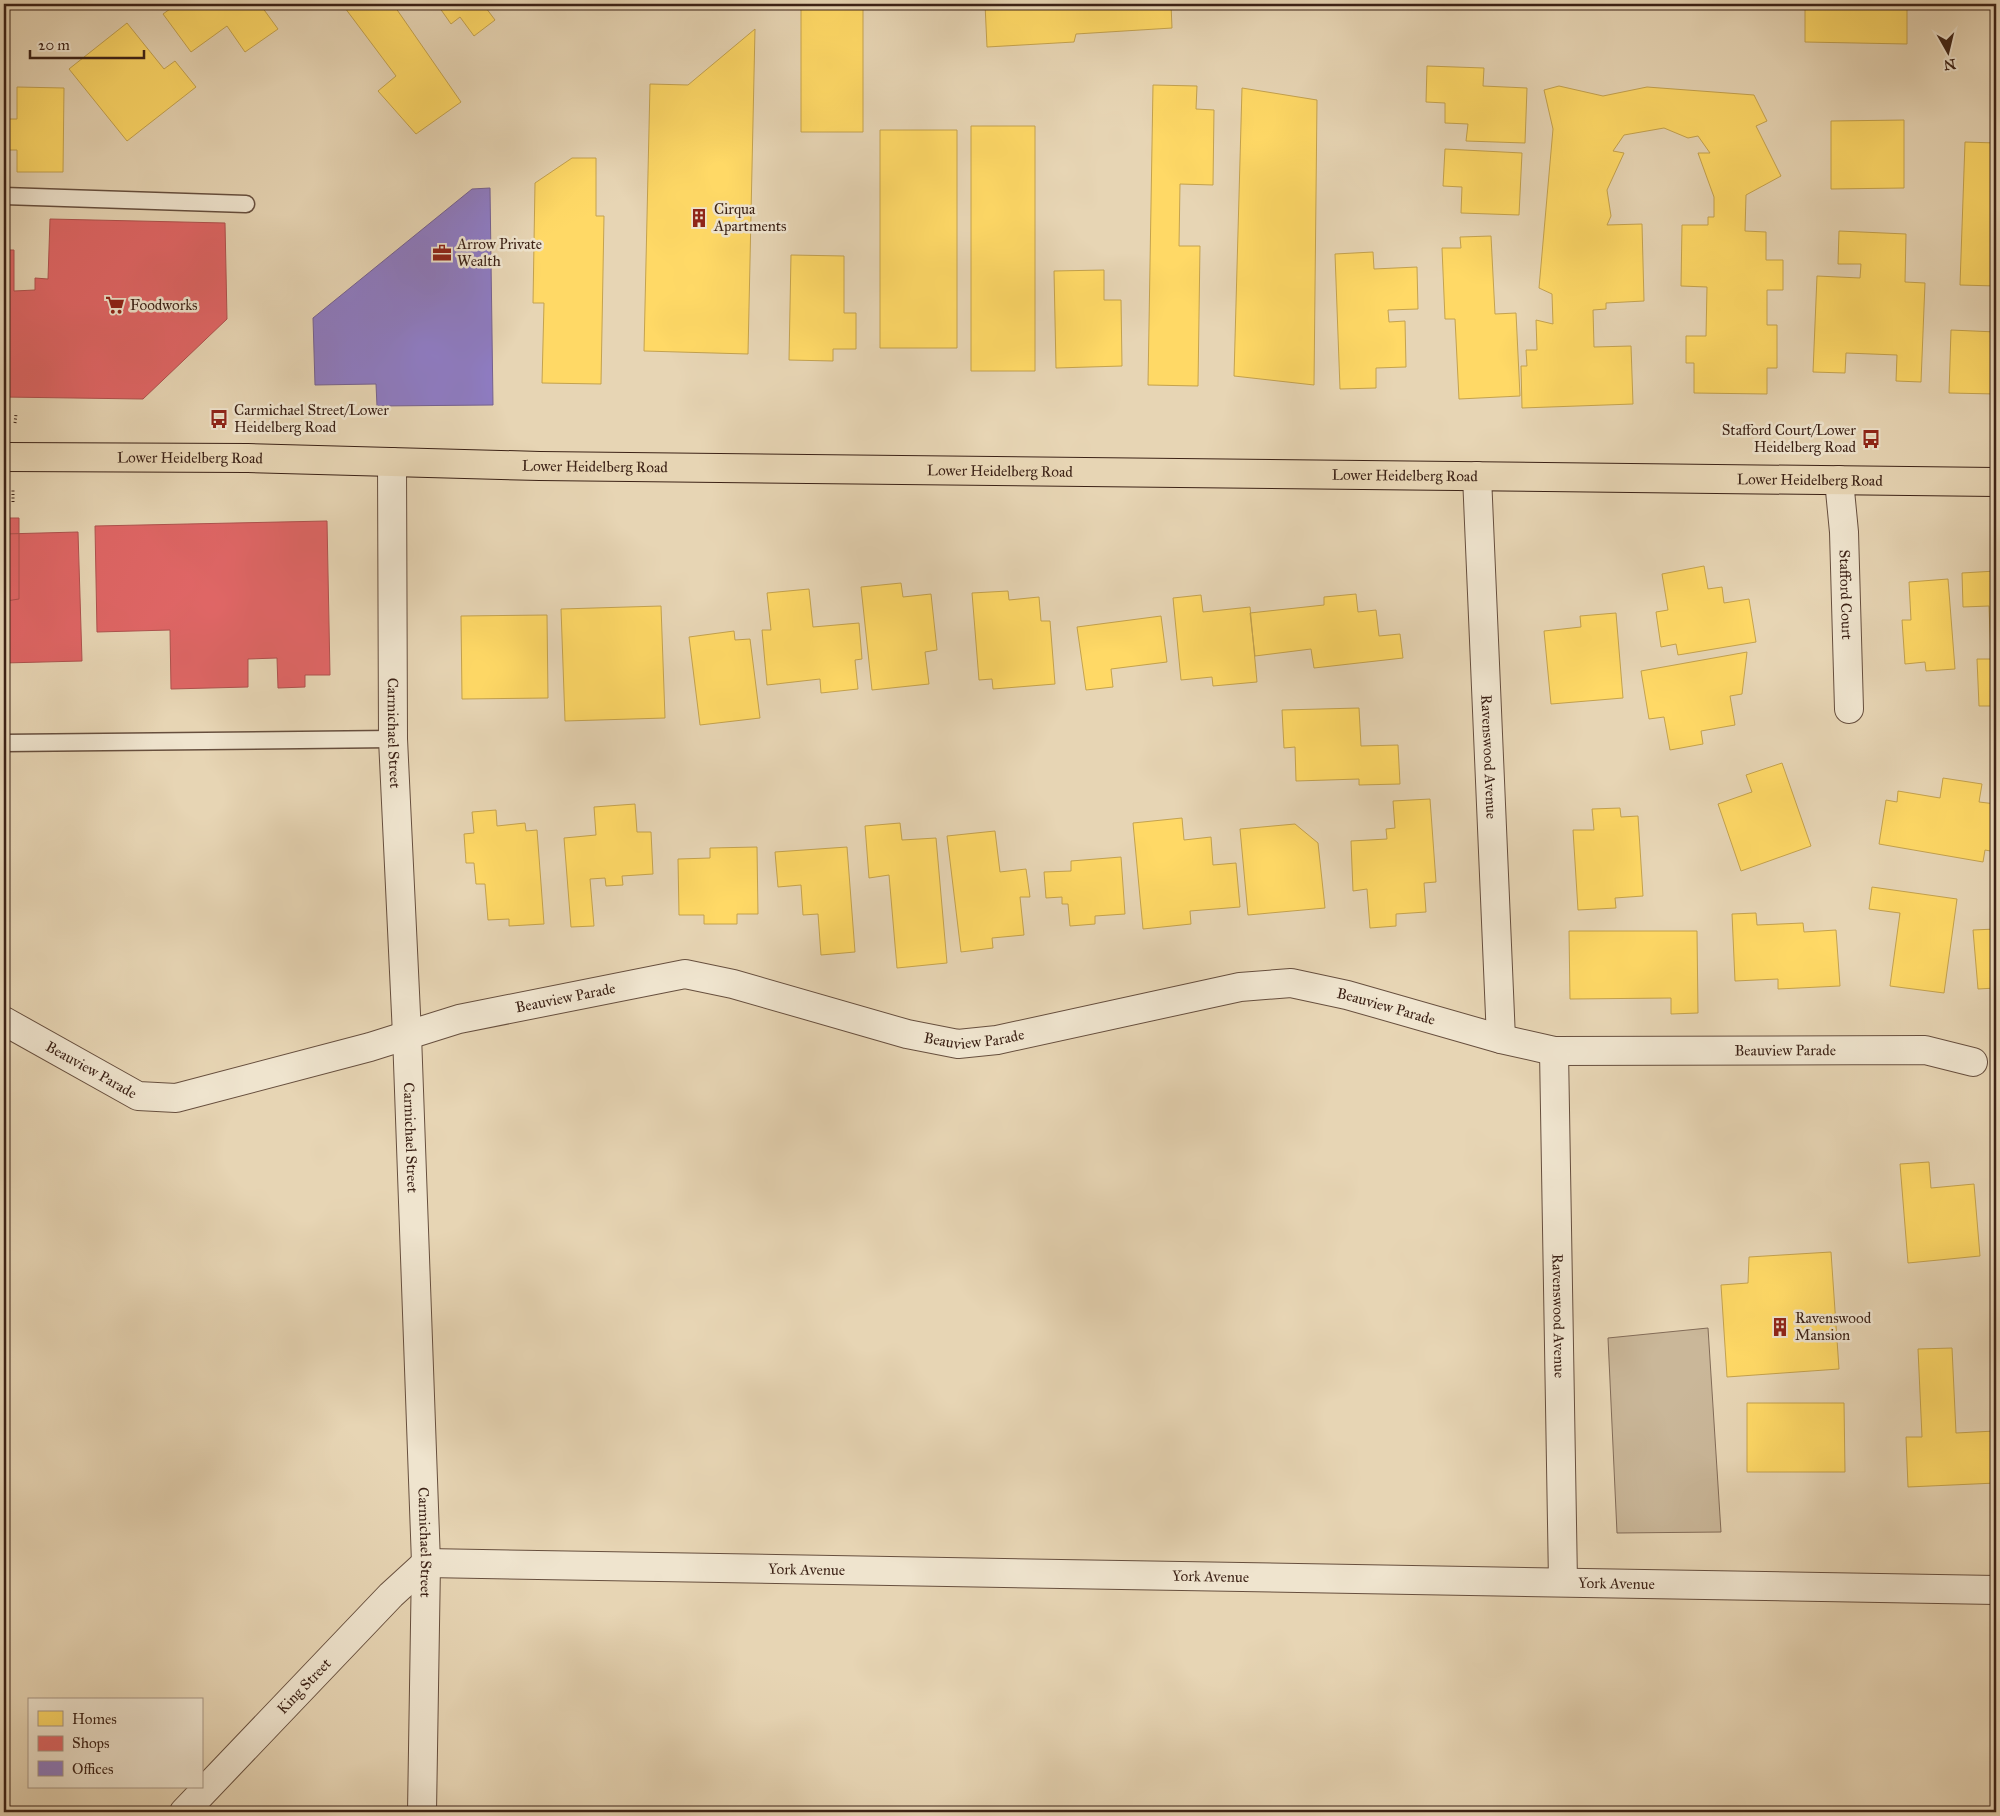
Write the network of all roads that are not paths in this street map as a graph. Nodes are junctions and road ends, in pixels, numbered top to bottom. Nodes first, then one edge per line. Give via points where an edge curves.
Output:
1 (4, 196) edge
2 (246, 204) dead end
3 (4, 456) edge
4 (392, 462) junction
5 (1477, 476) junction
6 (1840, 480) junction
7 (1996, 482) edge
8 (1849, 709) dead end
9 (393, 739) junction
10 (4, 743) edge
11 (4, 1021) edge
12 (408, 1035) junction
13 (1501, 1039) junction
14 (1554, 1051) junction
15 (1973, 1062) dead end
16 (426, 1563) junction
17 (1563, 1582) junction
18 (1996, 1590) edge
19 (184, 1812) edge
20 (422, 1812) edge

1 - 2 lane
3 - 4 main road, Lower Heidelberg Road
4 - 5 main road, Lower Heidelberg Road
4 - 9 street, Carmichael Street
5 - 6 main road, Lower Heidelberg Road
5 - 13 street, Ravenswood Avenue
6 - 7 main road, Lower Heidelberg Road
6 - 8 street, Stafford Court
9 - 10 lane
9 - 12 street, Carmichael Street
11 - 12 street, Beauview Parade via 138,1096 176,1098
12 - 13 street, Beauview Parade via 459,1019 685,974 733,984 907,1034 958,1044 997,1040 1240,987 1291,983 1347,995
12 - 16 street, Carmichael Street
13 - 14 street, Beauview Parade
14 - 15 street, Beauview Parade via 1925,1050
14 - 17 street, Ravenswood Avenue
16 - 17 street, York Avenue
16 - 19 street, King Street via 391,1595
16 - 20 street, Carmichael Street
17 - 18 street, York Avenue

